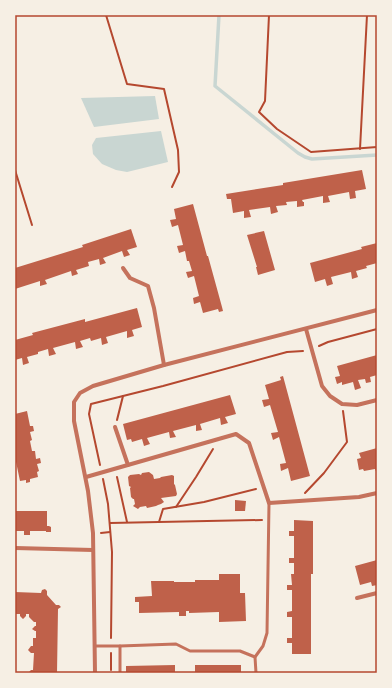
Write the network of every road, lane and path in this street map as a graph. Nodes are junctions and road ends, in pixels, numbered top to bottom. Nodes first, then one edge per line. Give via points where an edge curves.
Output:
1 (106, 15) edge
2 (269, 15) edge
3 (367, 15) edge
4 (377, 147) edge
5 (360, 149) junction
6 (15, 170) edge
7 (172, 187) dead end
8 (32, 225) dead end
9 (123, 268) dead end
10 (377, 310) edge
11 (306, 329) junction
12 (377, 329) edge
13 (312, 349) junction
14 (164, 365) junction
15 (123, 396) junction
16 (377, 400) edge
17 (342, 404) junction
18 (115, 427) joint
19 (219, 439) junction
20 (128, 465) junction
21 (115, 469) junction
22 (102, 472) junction
23 (86, 477) junction
24 (263, 487) junction
25 (377, 493) edge
26 (297, 501) junction
27 (268, 503) junction
28 (176, 507) junction
29 (268, 520) junction
30 (127, 522) junction
31 (159, 522) junction
32 (110, 523) junction
33 (15, 548) edge
34 (93, 550) junction
35 (377, 593) edge
36 (357, 598) dead end
37 (95, 646) junction
38 (111, 646) junction
39 (120, 646) junction
40 (255, 657) junction
41 (95, 673) edge
42 (111, 673) edge
43 (120, 673) edge
44 (256, 673) edge

1 - 7 path via 127,84 164,89 178,150 179,172
2 - 5 path via 266,101 259,112 277,130 311,152
3 - 5 path
4 - 5 path
6 - 8 path
9 - 14 street via 130,278 148,286
10 - 11 street
11 - 13 street
11 - 14 street
12 - 13 path
13 - 15 path via 287,352
13 - 17 street via 322,386 330,396
14 - 23 street via 93,386 80,393 74,402 74,421
15 - 18 path
15 - 22 path via 92,404 90,408 89,414
16 - 17 street via 357,405
17 - 26 path via 347,442 324,474
18 - 20 street
19 - 20 street
19 - 24 street via 236,434 249,443
19 - 28 path
20 - 21 street
21 - 22 street
21 - 30 path
22 - 23 street
22 - 32 path
23 - 34 street
24 - 27 street
24 - 28 path
25 - 26 street via 359,497
26 - 27 street
27 - 29 lane
28 - 31 path via 163,509
29 - 31 path
29 - 40 lane via 267,633 263,646
30 - 31 path
30 - 32 path
32 - 38 path
33 - 34 street
34 - 37 street
35 - 36 street
37 - 38 lane
37 - 41 street
38 - 39 lane
38 - 42 path
39 - 40 lane via 176,644 190,650 240,651
39 - 43 lane
40 - 44 lane

